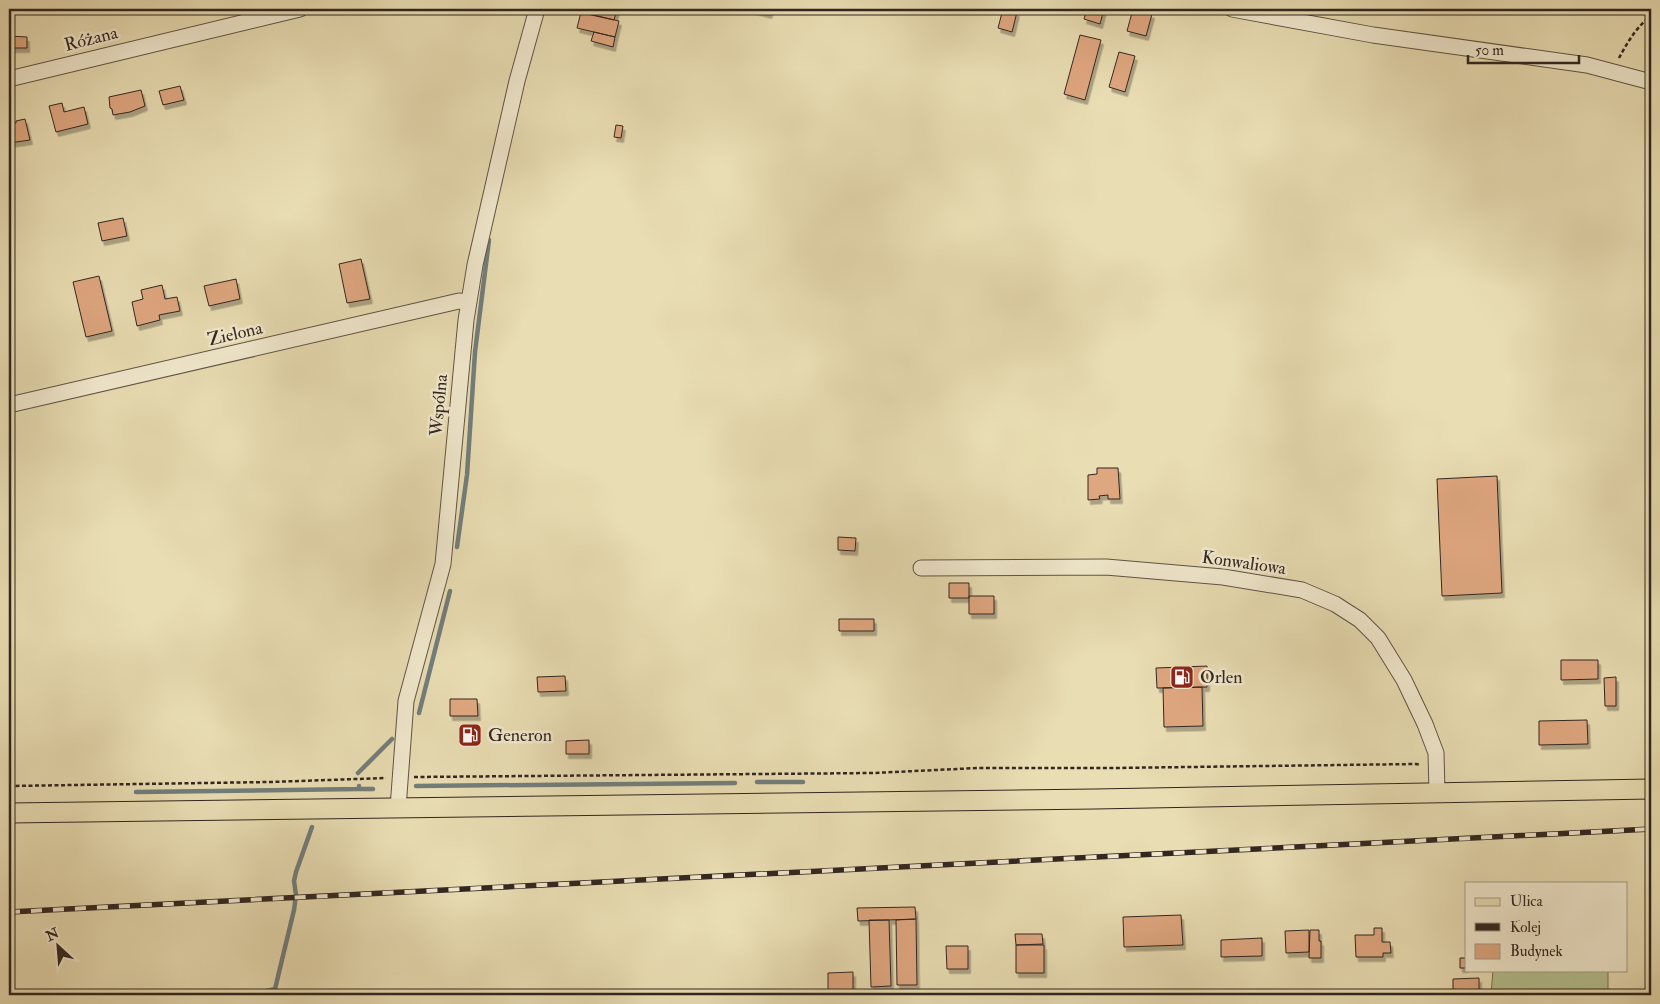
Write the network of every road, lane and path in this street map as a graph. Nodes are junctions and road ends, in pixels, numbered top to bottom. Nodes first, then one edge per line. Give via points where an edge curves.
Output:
1 (300, 9) edge
2 (536, 9) edge
3 (1232, 9) edge
4 (1651, 16) edge
5 (1611, 71) junction
6 (9, 79) edge
7 (1651, 82) edge
8 (469, 302) junction
9 (9, 405) edge
10 (921, 568) dead end
11 (1436, 769) junction
12 (400, 777) junction
13 (9, 786) edge
14 (1651, 789) edge
15 (1436, 792) junction
16 (398, 808) junction
17 (9, 812) edge

1 - 6 street, Różana
2 - 8 street, Wspólna via 491,192
3 - 5 street via 1373,35
4 - 5 path via 1629,41
5 - 7 street
8 - 9 street, Zielona via 449,303
8 - 12 street, Wspólna via 443,564 406,700
10 - 11 street, Konwaliowa via 1106,567 1223,577 1302,590 1335,604 1360,620 1378,638 1404,680 1424,724 1436,753
11 - 12 path via 1416,764
11 - 15 street, Konwaliowa
12 - 13 path
12 - 16 street, Wspólna
14 - 15 main road
15 - 16 main road
16 - 17 main road

